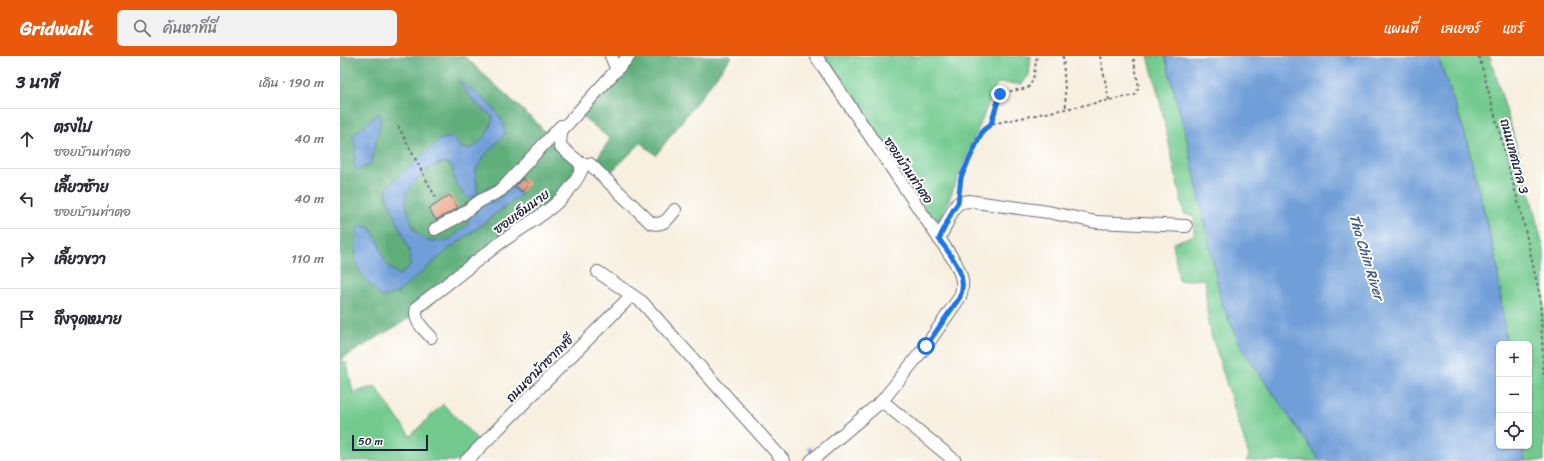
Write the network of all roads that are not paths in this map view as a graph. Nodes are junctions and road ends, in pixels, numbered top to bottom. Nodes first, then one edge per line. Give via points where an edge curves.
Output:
1 (629, 56) edge
2 (816, 56) edge
3 (615, 64) edge
4 (580, 164) junction
5 (676, 210) dead end
6 (1186, 226) dead end
7 (435, 229) dead end
8 (939, 239) junction
9 (598, 272) dead end
10 (632, 294) junction
11 (431, 337) dead end
12 (882, 401) junction
13 (812, 460) edge
14 (466, 461) edge
15 (784, 461) edge
16 (955, 461) edge

1 - 3 street
2 - 8 street, ซอยบ้านท่าตอ
3 - 4 street via 561,131 560,146
3 - 7 street via 537,153 500,190
4 - 5 street via 590,164 651,222 665,223
4 - 11 street, ซอยเอ็มนาย via 582,169 576,183 560,200 417,307 417,322
6 - 8 street via 1096,222 968,201 958,203
8 - 12 street, ซอยบ้านท่าตอ via 962,278 963,289 926,346
9 - 10 street
10 - 14 street, ถนนอาม้าซากงซี
10 - 15 street via 642,302
12 - 13 street, ซอยบ้านท่าตอ
12 - 16 street

